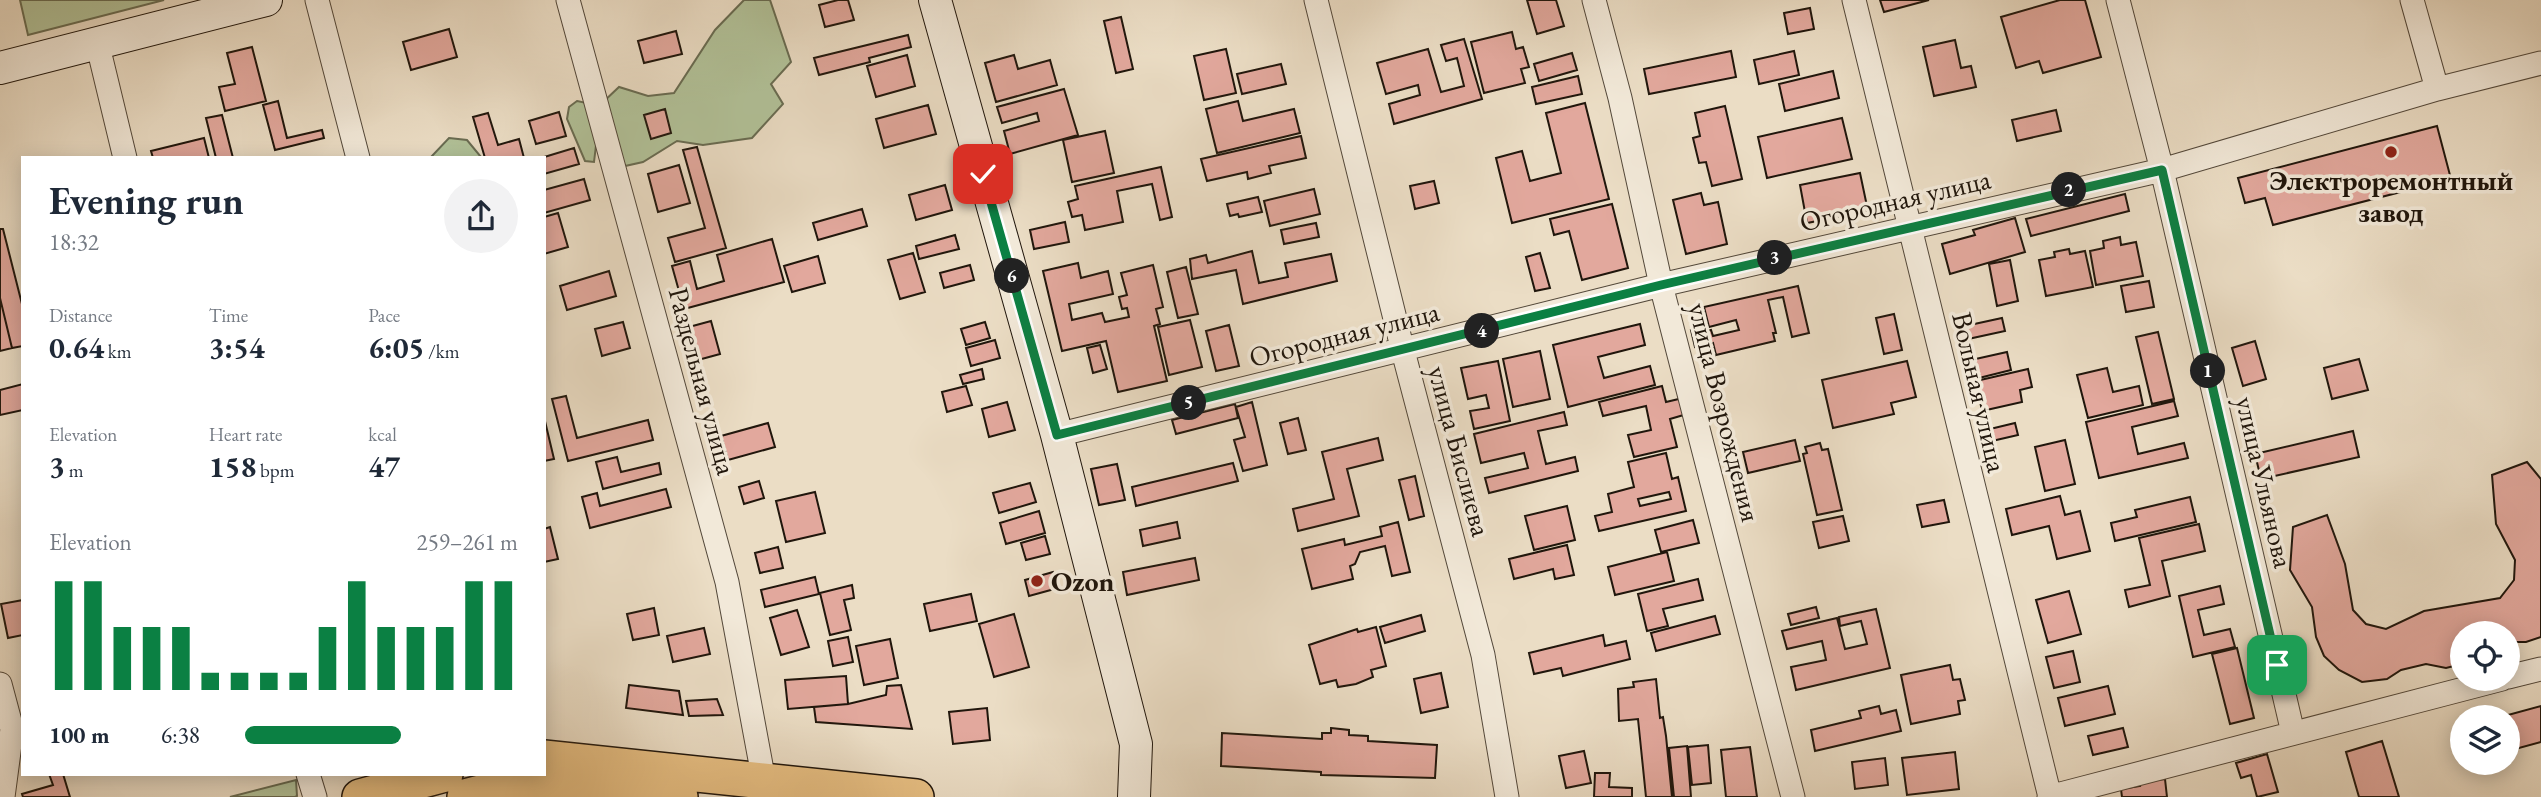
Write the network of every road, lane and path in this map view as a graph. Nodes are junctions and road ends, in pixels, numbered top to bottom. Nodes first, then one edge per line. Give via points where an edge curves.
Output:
1 (266, 0) edge
2 (317, 0) edge
3 (568, 0) edge
4 (934, 0) edge
5 (1316, 0) edge
6 (1594, 0) edge
7 (1854, 0) edge
8 (2118, 0) edge
9 (2412, 0) edge
10 (97, 43) junction
11 (2541, 63) edge
12 (0, 68) edge
13 (2437, 89) junction
14 (125, 156) edge
15 (357, 156) edge
16 (2162, 170) junction
17 (1911, 226) junction
18 (1661, 285) junction
19 (1403, 351) junction
20 (1057, 435) junction
21 (2541, 669) edge
22 (2520, 674) edge
23 (0, 684) edge
24 (2456, 691) edge
25 (2293, 733) junction
26 (309, 776) edge
27 (438, 776) edge
28 (534, 777) edge
29 (764, 781) junction
30 (3, 797) edge
31 (315, 797) edge
32 (360, 797) edge
33 (465, 797) edge
34 (680, 797) edge
35 (916, 797) edge
36 (1134, 797) edge
37 (1507, 797) edge
38 (1793, 797) edge
39 (2050, 797) edge

1 - 10 street
2 - 15 street
3 - 29 street, Раздельная улица via 727,582
4 - 20 street
5 - 19 street, улица Бислиева
6 - 18 street, улица Возрождения
7 - 17 street, Вольная улица
8 - 16 street, улица Ульянова
9 - 13 street
10 - 12 street
10 - 14 street
11 - 13 street, Огородная улица
13 - 16 street, Огородная улица
16 - 17 street, Огородная улица
16 - 25 street, улица Ульянова
17 - 18 street, Огородная улица
17 - 39 street, Вольная улица
18 - 19 street, Огородная улица
18 - 38 street, улица Возрождения
19 - 20 street, Огородная улица
19 - 37 street, улица Бислиева via 1483,655
20 - 36 street via 1136,744
21 - 22 street
23 - 30 street via 12,729
24 - 25 street
25 - 39 street
26 - 31 street
27 - 32 main road
28 - 29 main road
28 - 33 main road
28 - 34 main road
29 - 35 main road

